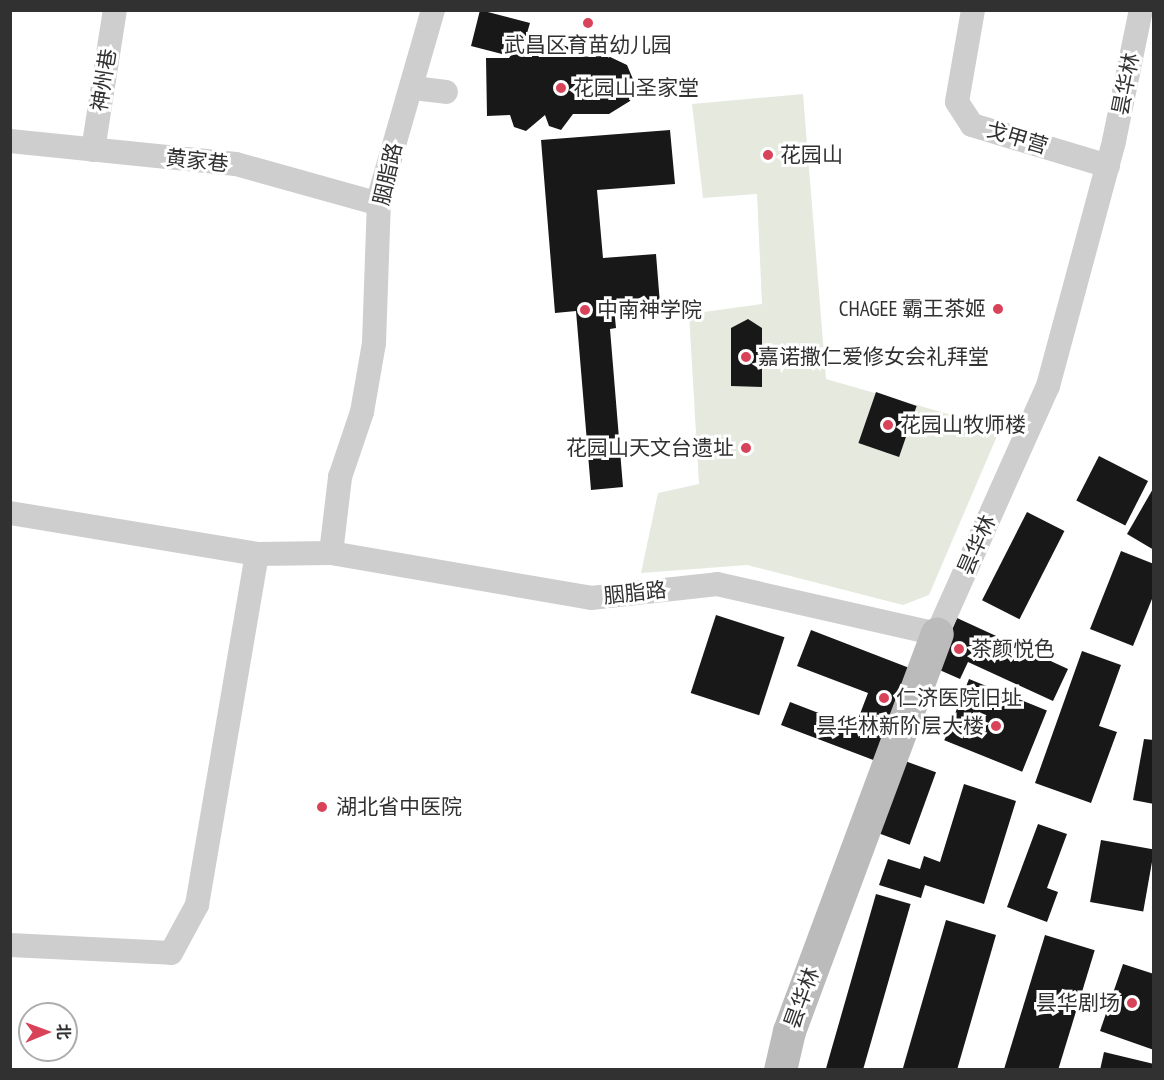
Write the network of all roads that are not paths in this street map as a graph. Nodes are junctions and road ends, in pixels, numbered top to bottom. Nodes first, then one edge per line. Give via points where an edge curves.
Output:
1 (115, 10) edge
2 (434, 10) edge
3 (974, 10) edge
4 (1141, 10) edge
5 (422, 89) dead end
6 (446, 92) dead end
7 (10, 141) edge
8 (93, 150) junction
9 (1108, 166) junction
10 (379, 204) junction
11 (10, 513) edge
12 (331, 553) junction
13 (257, 554) junction
14 (937, 634) junction
15 (10, 945) edge
16 (780, 1070) edge

1 - 8 street, 神州巷
2 - 10 street, 胭脂路
3 - 9 street, 戈甲营 via 957,102 972,125
4 - 9 street, 昙华林
5 - 6 street
7 - 8 street, 黄家巷
8 - 10 street, 黄家巷 via 236,165
9 - 14 street, 昙华林 via 1047,386
10 - 12 street, 胭脂路 via 374,343 362,412 340,477
11 - 13 street, 胭脂路
12 - 13 street, 胭脂路
12 - 14 street, 胭脂路 via 591,598 717,584
13 - 15 street via 197,904 171,953
14 - 16 street, 昙华林 via 789,1031

